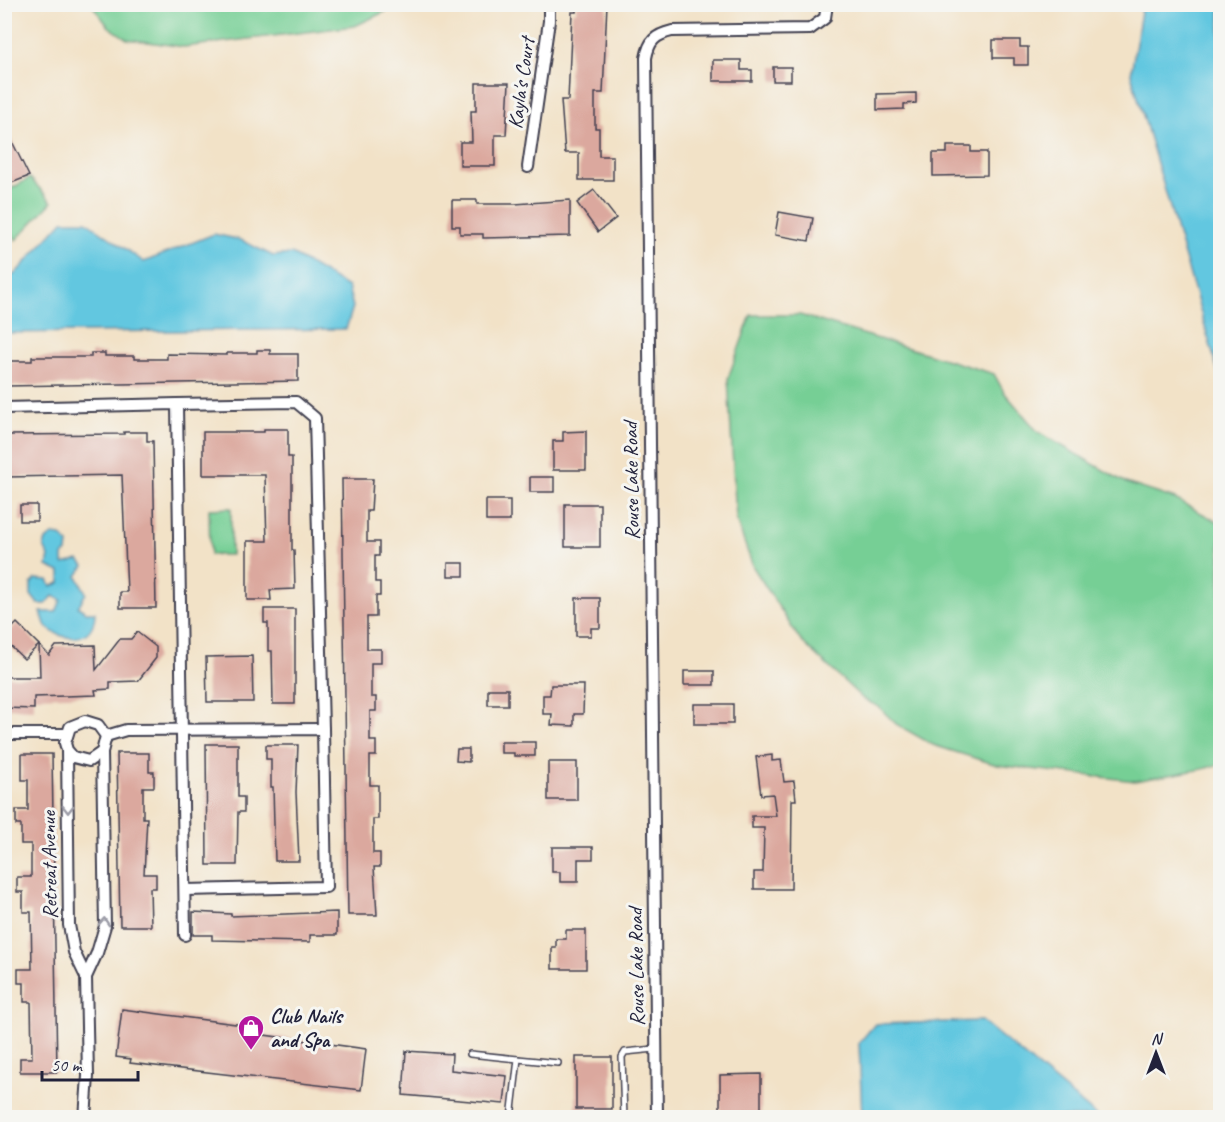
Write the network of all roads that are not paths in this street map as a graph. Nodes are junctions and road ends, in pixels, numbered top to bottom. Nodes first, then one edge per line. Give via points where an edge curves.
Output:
1 (549, 4) edge
2 (827, 4) edge
3 (528, 167) dead end
4 (177, 404) junction
5 (4, 408) edge
6 (323, 729) junction
7 (183, 732) junction
8 (4, 734) edge
9 (66, 734) junction
10 (106, 736) junction
11 (67, 750) junction
12 (102, 752) junction
13 (185, 890) junction
14 (185, 935) dead end
15 (86, 977) junction
16 (657, 1049) junction
17 (470, 1054) dead end
18 (518, 1059) junction
19 (558, 1062) dead end
20 (85, 1118) edge
21 (512, 1118) edge
22 (624, 1118) edge
23 (657, 1118) edge

1 - 3 street, Kayla's Court
2 - 16 street, Rouse Lake Road via 825,18 810,29 672,31 660,34 648,46 646,58
4 - 5 street
4 - 6 street via 296,402 315,418
4 - 7 street
6 - 7 street
6 - 13 street via 326,887
7 - 10 street via 126,730
7 - 13 street
8 - 9 street
9 - 10 street via 77,722 85,721 98,725
9 - 11 street
10 - 12 street
11 - 12 street via 73,757 89,761
11 -> 15 street, Retreat Avenue via 69,925 74,952
15 -> 12 street, Retreat Avenue via 105,926
13 - 14 street
15 - 20 street, Retreat Avenue
16 - 22 lane via 631,1049 622,1057
16 - 23 street, Rouse Lake Road
17 - 18 lane
18 - 19 lane
18 - 21 lane

